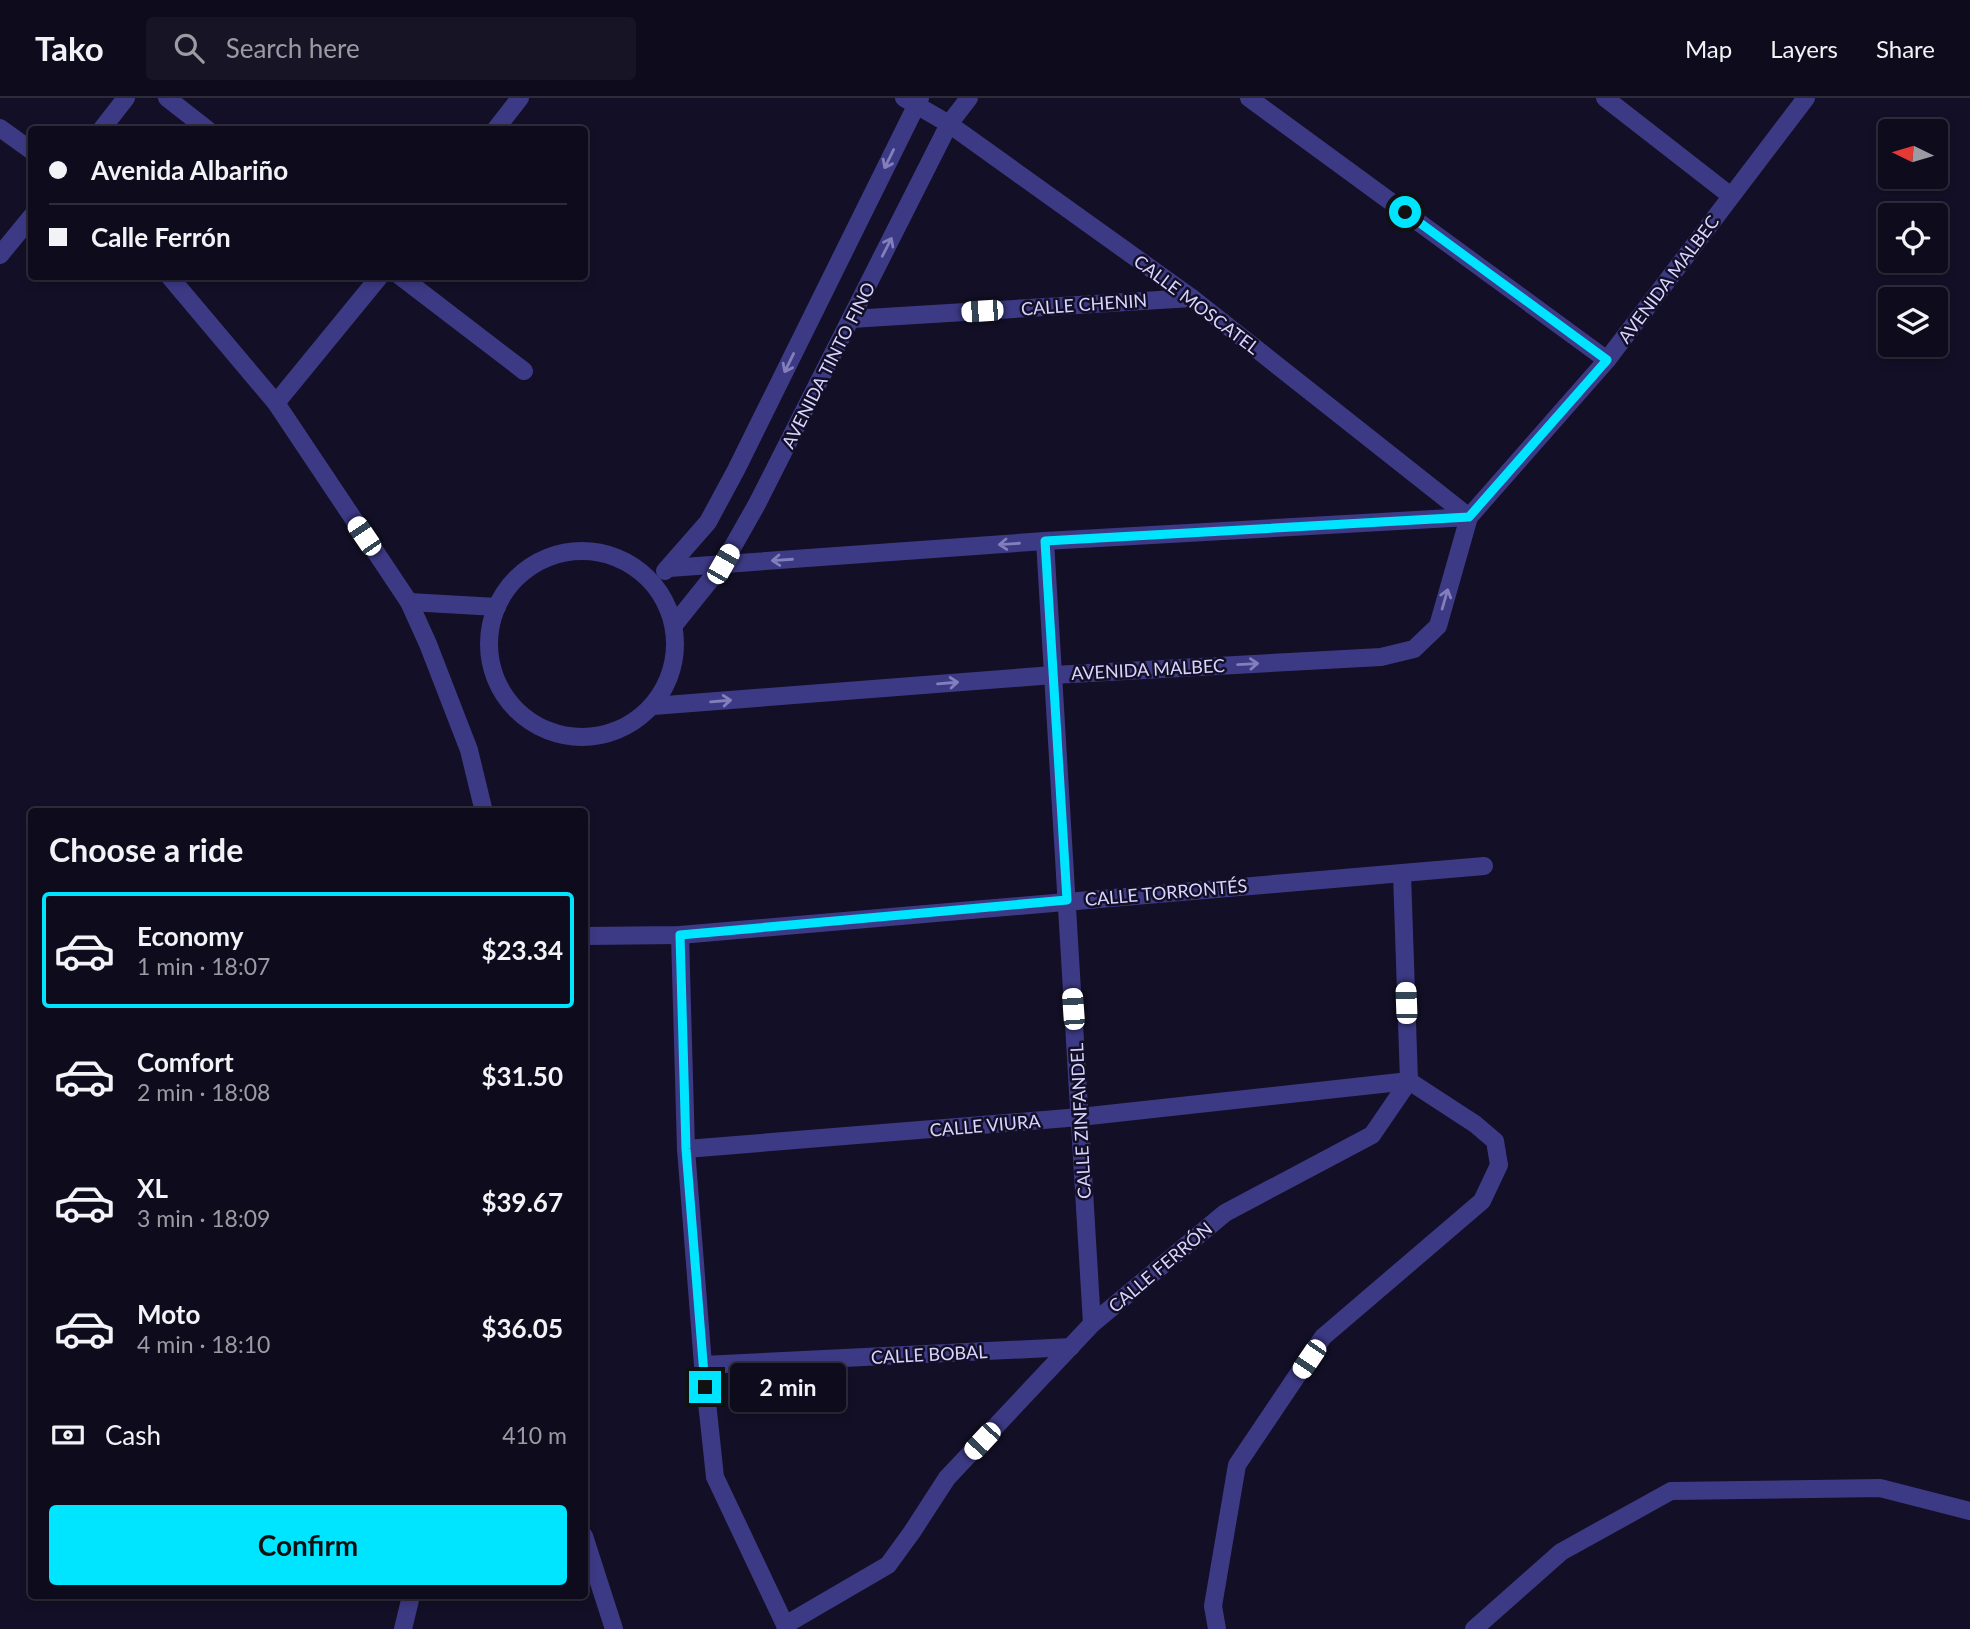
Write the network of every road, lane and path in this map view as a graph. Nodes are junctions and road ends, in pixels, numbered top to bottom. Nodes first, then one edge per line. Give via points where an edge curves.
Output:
1 (126, 98) edge
2 (167, 98) edge
3 (520, 98) edge
4 (969, 98) edge
5 (1249, 98) edge
6 (1605, 98) edge
7 (1806, 98) edge
8 (913, 100) edge
9 (949, 124) junction
10 (104, 126) edge
11 (203, 126) edge
12 (498, 126) edge
13 (0, 128) edge
14 (28, 148) edge
15 (1731, 196) junction
16 (28, 221) edge
17 (0, 255) edge
18 (172, 280) edge
19 (377, 280) edge
20 (405, 280) edge
21 (1192, 298) junction
22 (851, 319) junction
23 (1607, 360) junction
24 (524, 371) dead end
25 (276, 403) junction
26 (1469, 517) junction
27 (1045, 541) junction
28 (723, 564) junction
29 (669, 568) junction
30 (652, 581) junction
31 (409, 602) junction
32 (497, 607) junction
33 (674, 625) junction
34 (1053, 675) junction
35 (653, 706) junction
36 (483, 808) edge
37 (1485, 866) dead end
38 (1402, 874) junction
39 (1067, 900) junction
40 (680, 935) junction
41 (588, 936) edge
42 (1409, 1081) junction
43 (1080, 1117) junction
44 (686, 1149) junction
45 (1093, 1324) junction
46 (1071, 1347) junction
47 (703, 1364) junction
48 (1970, 1511) edge
49 (588, 1548) edge
50 (410, 1599) edge
51 (786, 1627) edge
52 (403, 1629) edge
53 (614, 1629) edge
54 (1217, 1629) edge
55 (1474, 1629) edge

1 - 10 street
2 - 11 street
3 - 12 street
4 - 9 street, AVENIDA TINTO FINO
5 - 23 street
6 - 15 street
7 - 15 street, AVENIDA MALBEC
8 - 9 street, CALLE MOSCATEL
8 -> 29 street, AVENIDA TINTO FINO via 736,470 708,522
9 - 21 street, CALLE MOSCATEL
22 -> 9 street, AVENIDA TINTO FINO
13 - 14 street
15 - 23 street, AVENIDA MALBEC
16 - 17 street
18 - 25 street
19 - 25 street
20 - 24 street
21 - 22 street, CALLE CHENIN
21 - 26 street, CALLE MOSCATEL
22 - 28 street, AVENIDA TINTO FINO
23 - 26 street, AVENIDA MALBEC
25 - 31 street
26 - 27 street
34 -> 26 street, AVENIDA MALBEC via 1381,657 1413,649 1438,626
27 -> 28 street
27 - 34 street, CALLE ZINFANDEL
28 - 29 street
28 - 33 street, AVENIDA TINTO FINO
29 - 30 street, AVENIDA TINTO FINO
30 - 32 street via 632,564 608,553 554,554 530,566 510,584
30 - 33 street
31 - 32 street
31 - 36 street via 469,750
32 - 35 street via 489,647 497,683 519,713 551,733 587,739 624,729
33 - 35 street via 676,654 668,682
35 -> 34 street, AVENIDA MALBEC
34 - 39 street, CALLE ZINFANDEL
37 - 38 street, CALLE TORRONTÉS
38 - 39 street, CALLE TORRONTÉS
38 - 42 street
39 - 40 street, CALLE TORRONTÉS
39 - 43 street, CALLE ZINFANDEL
40 - 41 street, CALLE TORRONTÉS
40 - 44 street, CALLE FERRÓN
42 - 43 street, CALLE VIURA
42 - 45 street, CALLE FERRÓN via 1372,1135 1225,1213
42 - 54 street via 1496,1141 1499,1165 1482,1201 1323,1337 1237,1465 1213,1606
43 - 44 street, CALLE VIURA
43 - 45 street, CALLE ZINFANDEL
44 - 47 street, CALLE FERRÓN
45 - 46 street, CALLE FERRÓN
46 - 47 street, CALLE BOBAL
46 - 51 street, CALLE FERRÓN via 947,1478 888,1565
47 - 51 street, CALLE FERRÓN via 715,1477
48 - 55 street via 1880,1488 1671,1491 1561,1552
49 - 53 street
50 - 52 street

